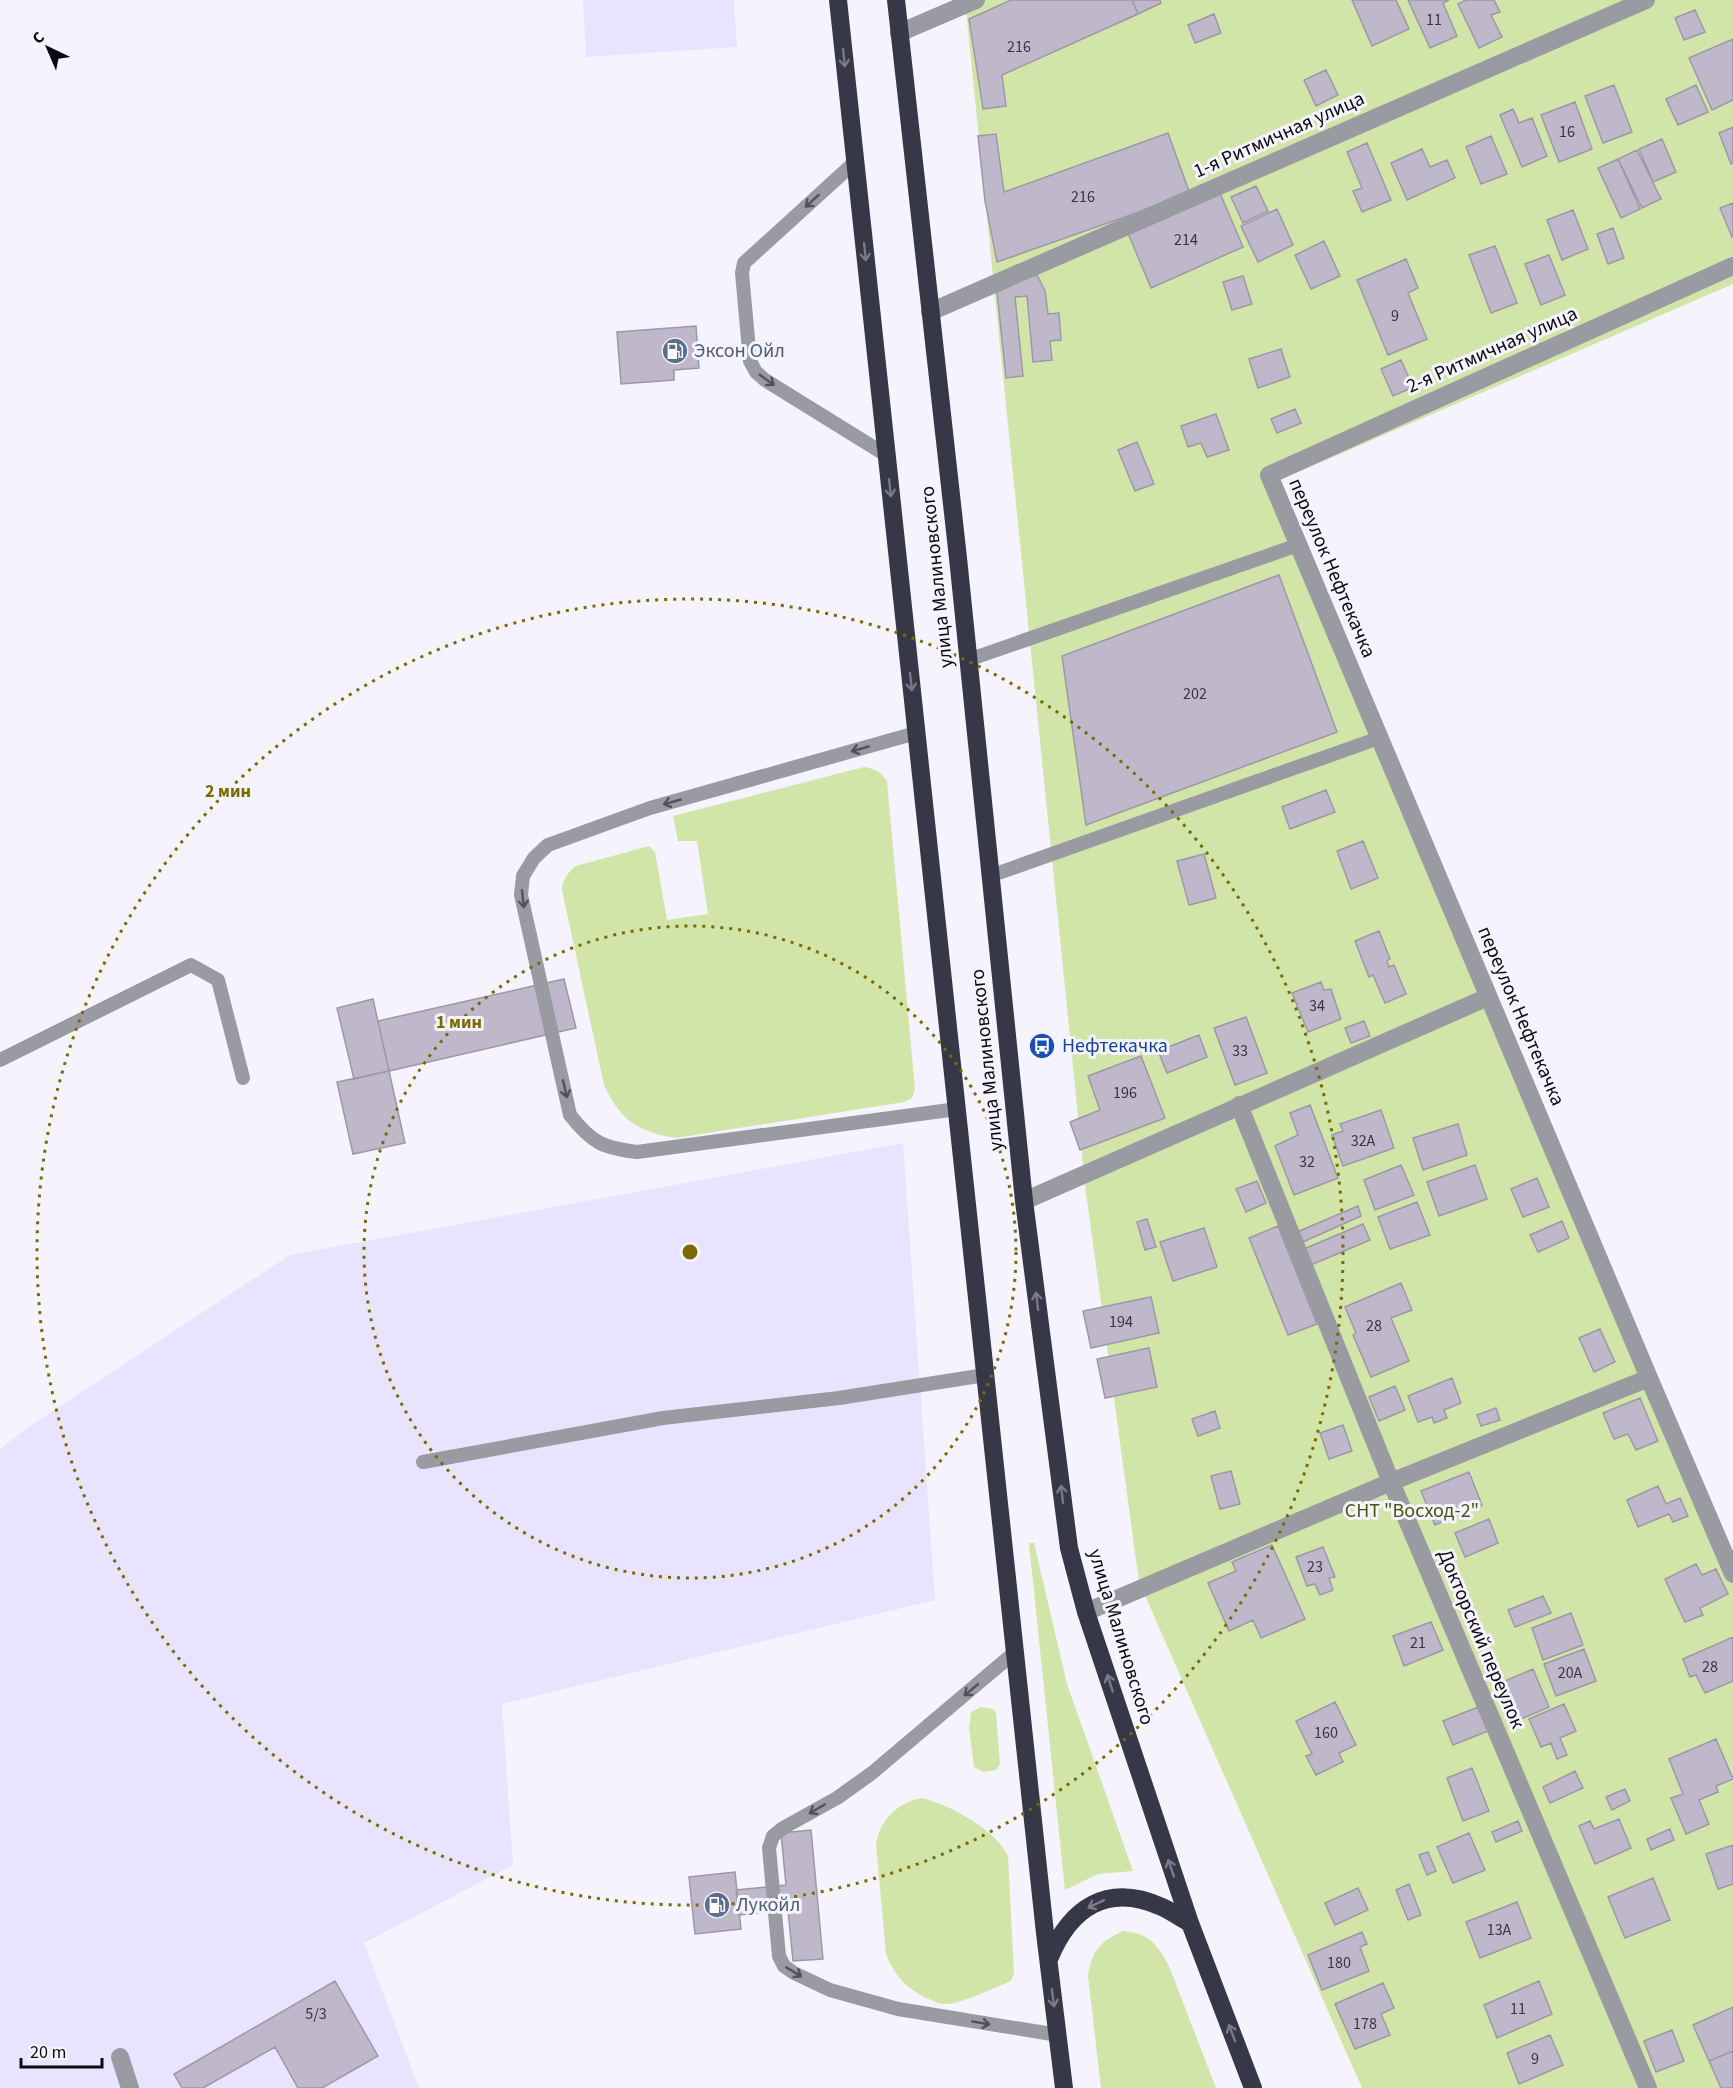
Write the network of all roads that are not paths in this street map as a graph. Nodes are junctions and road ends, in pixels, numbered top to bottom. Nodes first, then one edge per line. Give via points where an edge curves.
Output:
1 (837, 0) edge
2 (896, 0) edge
3 (976, 0) edge
4 (1646, 0) edge
5 (899, 33) junction
6 (855, 162) junction
7 (1733, 266) edge
8 (930, 312) junction
9 (886, 455) junction
10 (1269, 475) joint
11 (1298, 544) junction
12 (968, 660) junction
13 (916, 733) junction
14 (1379, 738) junction
15 (990, 876) junction
16 (1488, 997) junction
17 (0, 1060) edge
18 (243, 1078) dead end
19 (1239, 1105) junction
20 (957, 1109) junction
21 (1024, 1201) junction
22 (985, 1375) junction
23 (1649, 1378) junction
24 (423, 1462) dead end
25 (1390, 1482) junction
26 (1733, 1574) edge
27 (1086, 1612) junction
28 (1015, 1652) junction
29 (1190, 1923) junction
30 (1048, 1960) junction
31 (1058, 2035) junction
32 (120, 2057) dead end
33 (130, 2088) edge
34 (1064, 2088) edge
35 (1253, 2088) edge
36 (1648, 2088) edge

1 -> 6 highway, улица Малиновского
2 - 5 highway, улица Малиновского
3 - 5 street
4 - 8 street, 1-я Ритмичная улица
5 - 8 highway, улица Малиновского
6 -> 9 highway, улица Малиновского
6 -> 9 lane via 744,262 750,361 765,380
7 - 10 street, 2-я Ритмичная улица
8 - 12 highway, улица Малиновского
9 -> 13 highway, улица Малиновского
10 - 11 street, переулок Нефтекачка
11 - 12 lane
11 - 14 street, переулок Нефтекачка
12 - 15 highway, улица Малиновского
13 - 20 highway, улица Малиновского
13 -> 20 lane via 650,808 548,845 523,876 521,895 570,1114 585,1133 610,1149 637,1152
14 - 15 lane
14 - 16 street, переулок Нефтекачка
15 - 21 highway, улица Малиновского
16 - 19 street
16 - 23 street, переулок Нефтекачка
17 - 18 lane via 191,965 218,980
19 - 21 street
19 - 25 street, Докторский переулок
20 - 22 highway, улица Малиновского
27 -> 21 highway, улица Малиновского via 1069,1548
22 - 24 lane via 839,1398 663,1418
22 - 28 highway, улица Малиновского
23 - 25 street
23 - 26 street, переулок Нефтекачка
25 - 27 street
25 - 36 street, Докторский переулок
29 -> 27 highway, улица Малиновского
28 - 30 highway, улица Малиновского
28 -> 31 lane via 872,1773 773,1836 769,1848 779,1956 794,1974 831,1990 898,2009
29 -> 30 highway via 1150,1902 1103,1899 1074,1917 1061,1931
35 -> 29 highway, улица Малиновского
30 -> 31 highway, улица Малиновского
31 - 34 highway, улица Малиновского
32 - 33 street

